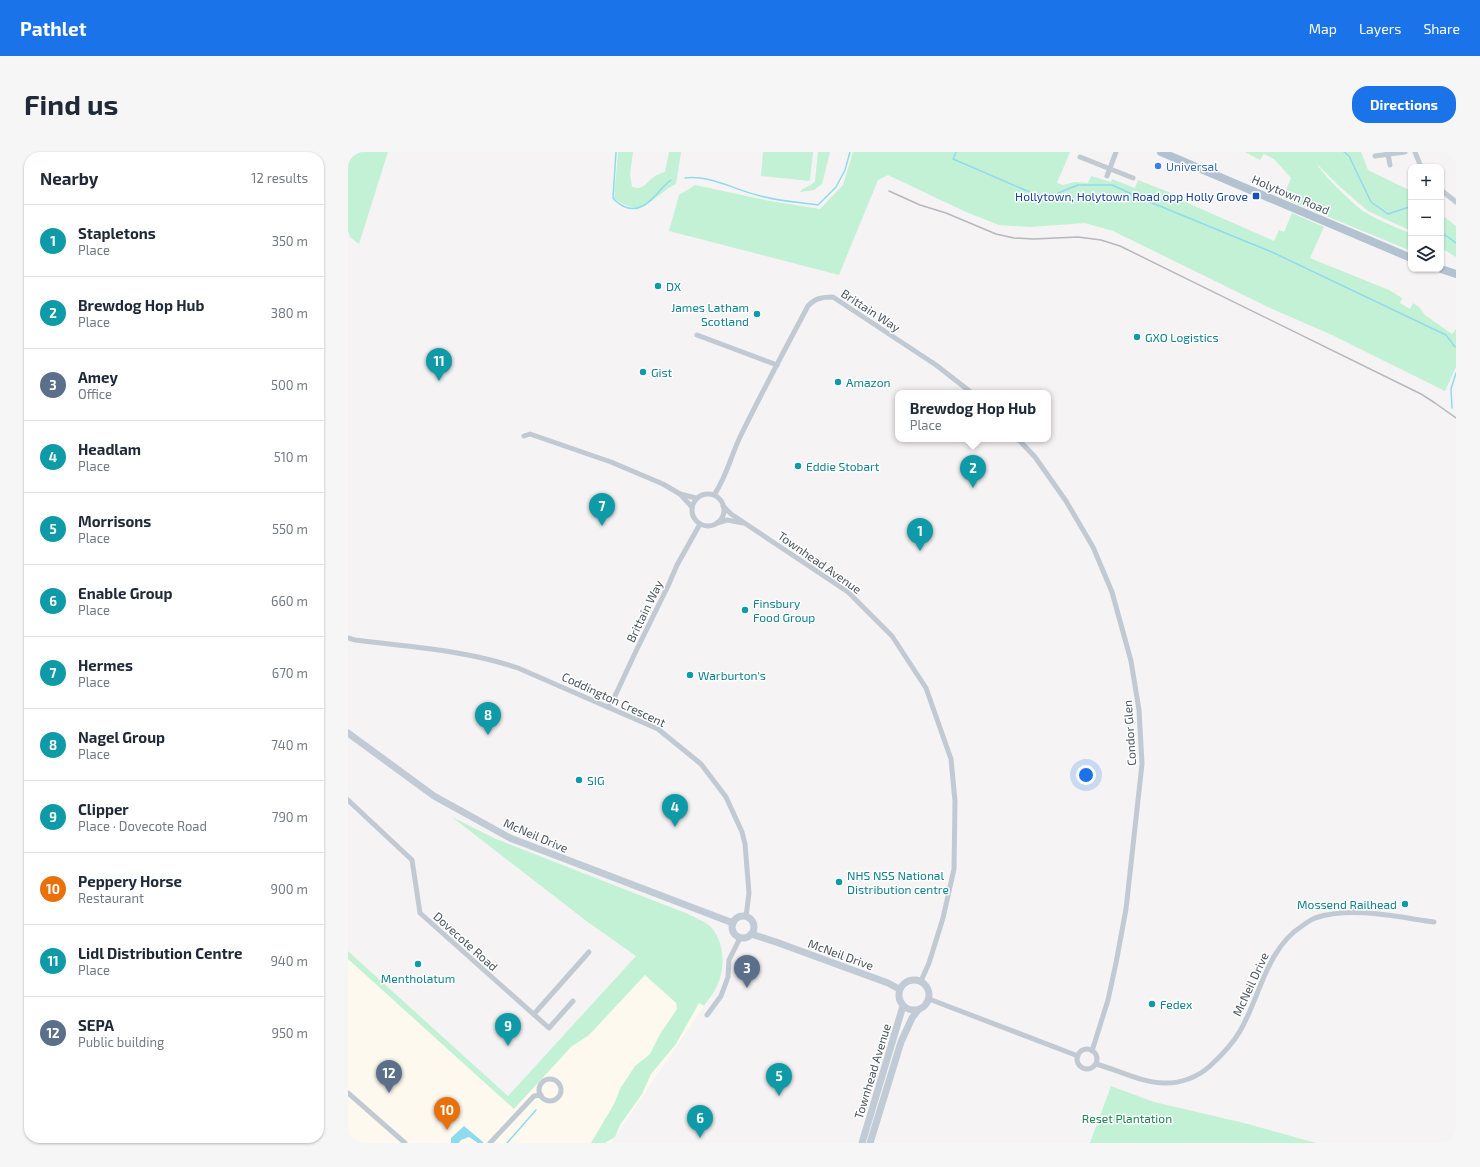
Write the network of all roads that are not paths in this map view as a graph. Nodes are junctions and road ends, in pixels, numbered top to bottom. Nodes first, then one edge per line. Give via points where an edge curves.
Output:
1 (1116, 152) edge
2 (1161, 152) edge
3 (1405, 152) edge
4 (1415, 152) edge
5 (1388, 154) junction
6 (1176, 155) edge
7 (1376, 156) dead end
8 (1080, 157) dead end
9 (1420, 164) edge
10 (1390, 165) dead end
11 (1110, 168) junction
12 (1107, 176) dead end
13 (1133, 178) dead end
14 (1444, 192) edge
15 (1456, 202) edge
16 (1408, 257) edge
17 (1444, 270) edge
18 (1456, 274) edge
19 (697, 335) dead end
20 (777, 365) junction
21 (968, 390) edge
22 (524, 436) dead end
23 (1021, 442) edge
24 (680, 494) junction
25 (714, 495) junction
26 (696, 498) junction
27 (724, 506) junction
28 (692, 507) junction
29 (700, 524) junction
30 (716, 524) junction
31 (746, 524) junction
32 (348, 638) edge
33 (608, 707) junction
34 (348, 734) edge
35 (348, 800) edge
36 (746, 917) junction
37 (1434, 922) dead end
38 (733, 923) junction
39 (751, 934) junction
40 (740, 938) junction
41 (589, 952) dead end
42 (921, 981) junction
43 (899, 989) junction
44 (929, 999) junction
45 (574, 1001) dead end
46 (903, 1006) junction
47 (918, 1010) junction
48 (534, 1014) junction
49 (707, 1015) dead end
50 (1092, 1051) junction
51 (1078, 1056) junction
52 (1096, 1064) junction
53 (348, 1093) edge
54 (541, 1095) junction
55 (405, 1143) edge
56 (490, 1143) edge
57 (862, 1143) edge
58 (870, 1143) edge

1 - 11 street
2 - 6 main road, Holytown Road
3 - 5 street
4 - 9 street
5 - 7 street
5 - 10 street
6 - 16 main road, Holytown Road
8 - 11 street
11 - 12 street
11 - 13 street
14 - 15 street
17 - 18 main road
19 - 20 street
20 - 21 street, Brittain Way via 808,306 813,300 833,297 936,365
20 - 25 street, Brittain Way
22 - 24 street via 530,434 611,462
23 - 50 street, Condor Glen via 1035,457 1066,501 1094,547 1112,592 1131,661 1139,710 1142,764 1126,909 1108,1000
24 - 26 street
24 - 28 street
25 - 26 street via 705,494
25 - 27 street
26 - 28 street
27 - 30 street via 723,516
27 - 31 street, Townhead Avenue
28 - 29 street via 692,516
29 - 30 street
29 - 33 street, Brittain Way via 677,565
30 - 31 street, Townhead Avenue via 727,520
31 - 42 street, Townhead Avenue via 848,592 892,636 926,688 951,759 955,809 954,869 943,918
32 - 33 street, Coddington Crescent via 431,648 492,660 518,668
33 - 36 street, Coddington Crescent via 658,729 701,764 726,797 745,844 749,893
34 - 38 street, McNeil Drive via 434,796 510,838
35 - 48 street, Dovecote Road via 412,860 420,913
36 - 38 street via 740,916
36 - 39 street, Coddington Crescent via 754,925
37 - 52 street, McNeil Drive via 1382,914 1347,913 1334,913 1313,919 1294,931 1274,956 1229,1048 1202,1073 1182,1081 1163,1083
38 - 40 street via 732,931
39 - 40 street via 746,938
39 - 43 street, McNeil Drive
40 - 49 street via 729,960 728,977 721,996
41 - 48 street
42 - 43 street via 911,979
42 - 44 street via 928,988
43 - 46 street via 898,998
44 - 47 street
44 - 51 street
45 - 48 street, Dovecote Road via 549,1028
46 - 47 street
46 - 57 street, Townhead Avenue
47 - 58 street, Townhead Avenue via 901,1042
50 - 51 street via 1086,1050
50 - 52 street via 1097,1058
51 - 52 street via 1078,1062 1083,1068 1089,1069
53 - 55 street
54 - 54 street via 539,1088 544,1081 552,1079 559,1084 561,1091 554,1100 548,1100
54 - 56 street via 534,1096

